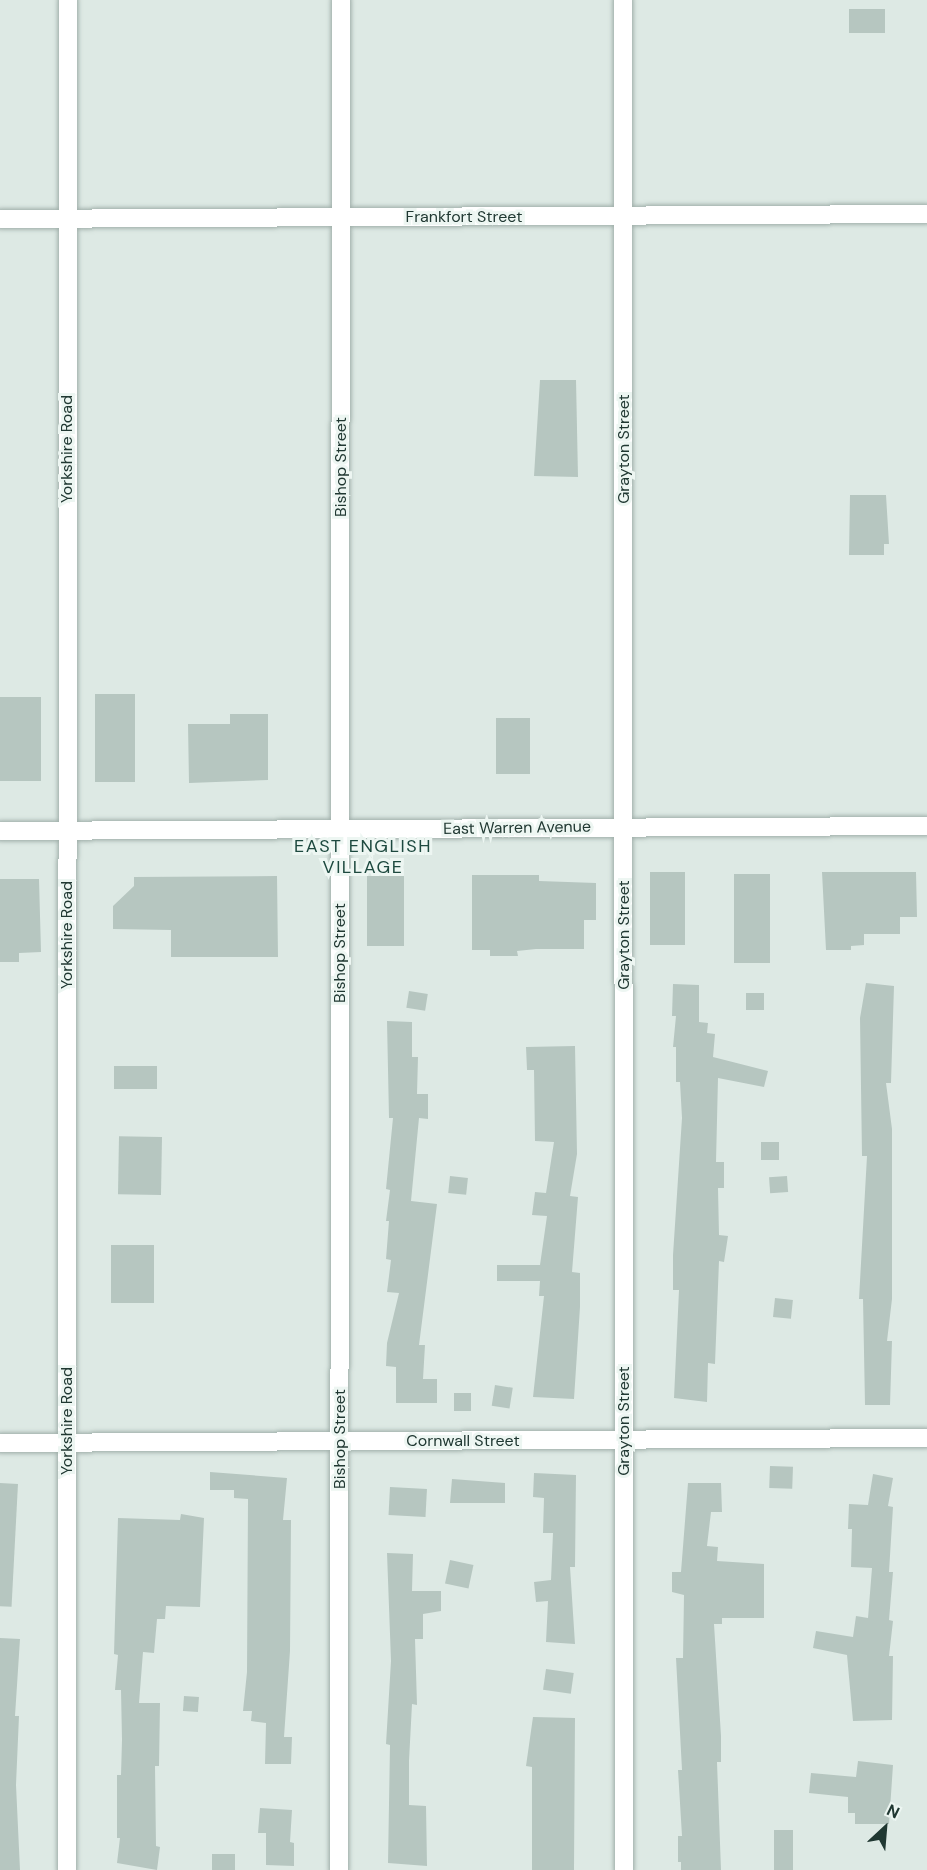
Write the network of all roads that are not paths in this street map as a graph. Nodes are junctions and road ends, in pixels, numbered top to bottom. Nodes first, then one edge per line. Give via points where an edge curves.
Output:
1 (68, 0) edge
2 (341, 0) edge
3 (623, 0) edge
4 (927, 214) edge
5 (623, 216) junction
6 (341, 218) junction
7 (0, 219) edge
8 (67, 219) junction
9 (927, 826) edge
10 (624, 827) junction
11 (340, 830) junction
12 (0, 831) edge
13 (67, 831) junction
14 (927, 1438) edge
15 (624, 1440) junction
16 (340, 1441) junction
17 (0, 1443) edge
18 (67, 1443) junction
19 (67, 1870) edge
20 (339, 1870) edge
21 (624, 1870) edge

1 - 8 street, Yorkshire Road
2 - 6 street, Bishop Street
3 - 5 street, Grayton Street
4 - 5 street, Frankfort Street
5 - 6 street, Frankfort Street
5 - 10 street, Grayton Street
6 - 8 street, Frankfort Street
6 - 11 street, Bishop Street
7 - 8 street, Frankfort Street
8 - 13 street, Yorkshire Road
9 - 10 street, East Warren Avenue
10 - 11 street, East Warren Avenue
10 - 15 street, Grayton Street
11 - 13 street, East Warren Avenue
11 - 16 street, Bishop Street
12 - 13 street, East Warren Avenue
13 - 18 street, Yorkshire Road
14 - 15 street, Cornwall Street
15 - 16 street, Cornwall Street
15 - 21 street, Grayton Street
16 - 18 street, Cornwall Street
16 - 20 street, Bishop Street
17 - 18 street, Cornwall Street
18 - 19 street, Yorkshire Road

